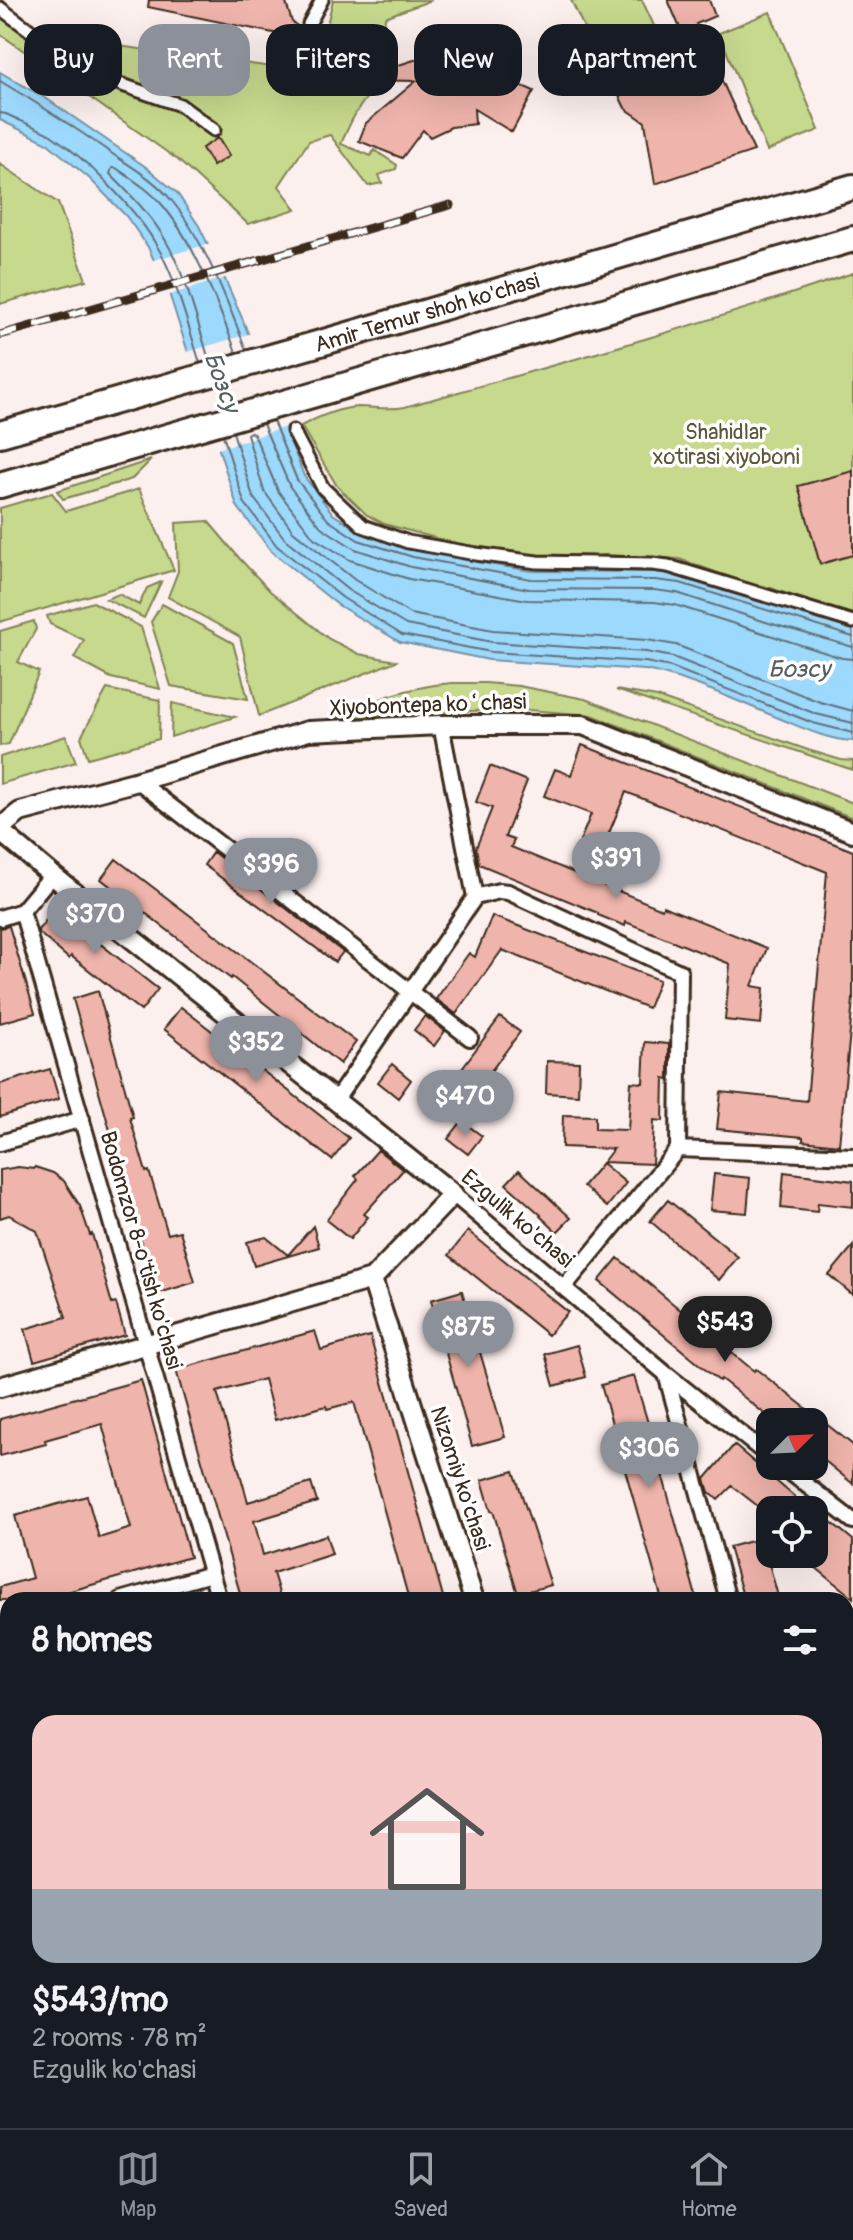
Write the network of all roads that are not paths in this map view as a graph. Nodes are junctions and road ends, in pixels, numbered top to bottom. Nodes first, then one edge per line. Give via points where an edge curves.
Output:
1 (322, 0) edge
2 (0, 8) edge
3 (309, 24) dead end
4 (214, 130) dead end
5 (853, 187) edge
6 (853, 239) edge
7 (293, 431) dead end
8 (0, 434) edge
9 (0, 485) edge
10 (853, 622) edge
11 (441, 725) junction
12 (138, 781) junction
13 (0, 829) edge
14 (853, 832) edge
15 (52, 875) junction
16 (475, 897) junction
17 (22, 911) junction
18 (0, 918) edge
19 (410, 991) junction
20 (470, 1038) dead end
21 (335, 1101) junction
22 (82, 1119) junction
23 (0, 1143) edge
24 (678, 1149) junction
25 (853, 1156) edge
26 (453, 1194) junction
27 (372, 1279) junction
28 (564, 1287) junction
29 (146, 1346) junction
30 (666, 1374) junction
31 (0, 1387) edge
32 (756, 1446) edge
33 (800, 1480) edge
34 (853, 1521) edge
35 (211, 1574) junction
36 (148, 1592) edge
37 (217, 1592) edge
38 (471, 1592) edge
39 (726, 1592) edge

1 - 3 street
2 - 4 street via 88,73 180,105
5 - 8 main road, Amir Temur shoh ko'chasi
6 - 9 main road
7 - 10 street via 323,488 363,526 408,542 537,562 668,566
11 - 12 street, Xiyobontepa koʻchasi via 308,731
11 - 14 street, Xiyobontepa koʻchasi via 583,725
11 - 16 street
12 - 13 street, Xiyobontepa koʻchasi via 20,812
12 - 19 street
13 - 15 street, Ezgulik ko'chasi
15 - 17 street
15 - 21 street, Ezgulik ko'chasi
16 - 19 street
16 - 24 street via 508,892 680,972
17 - 18 street
17 - 22 street, Bodomzor 8-o'tish ko'chasi
19 - 20 street
19 - 21 street
21 - 26 street, Ezgulik ko'chasi
22 - 23 street
22 - 29 street, Bodomzor 8-o'tish ko'chasi
24 - 25 street
24 - 28 street
26 - 27 street
26 - 28 street, Ezgulik ko'chasi
27 - 29 street
27 - 38 street, Nizomiy ko'chasi
28 - 30 street, Ezgulik ko'chasi
29 - 31 street
29 - 35 street, Bodomzor 8-o'tish ko'chasi
30 - 32 street, Ezgulik ko'chasi
30 - 39 street
33 - 34 street
35 - 36 street
35 - 37 street, Bodomzor 8-o'tish ko'chasi

